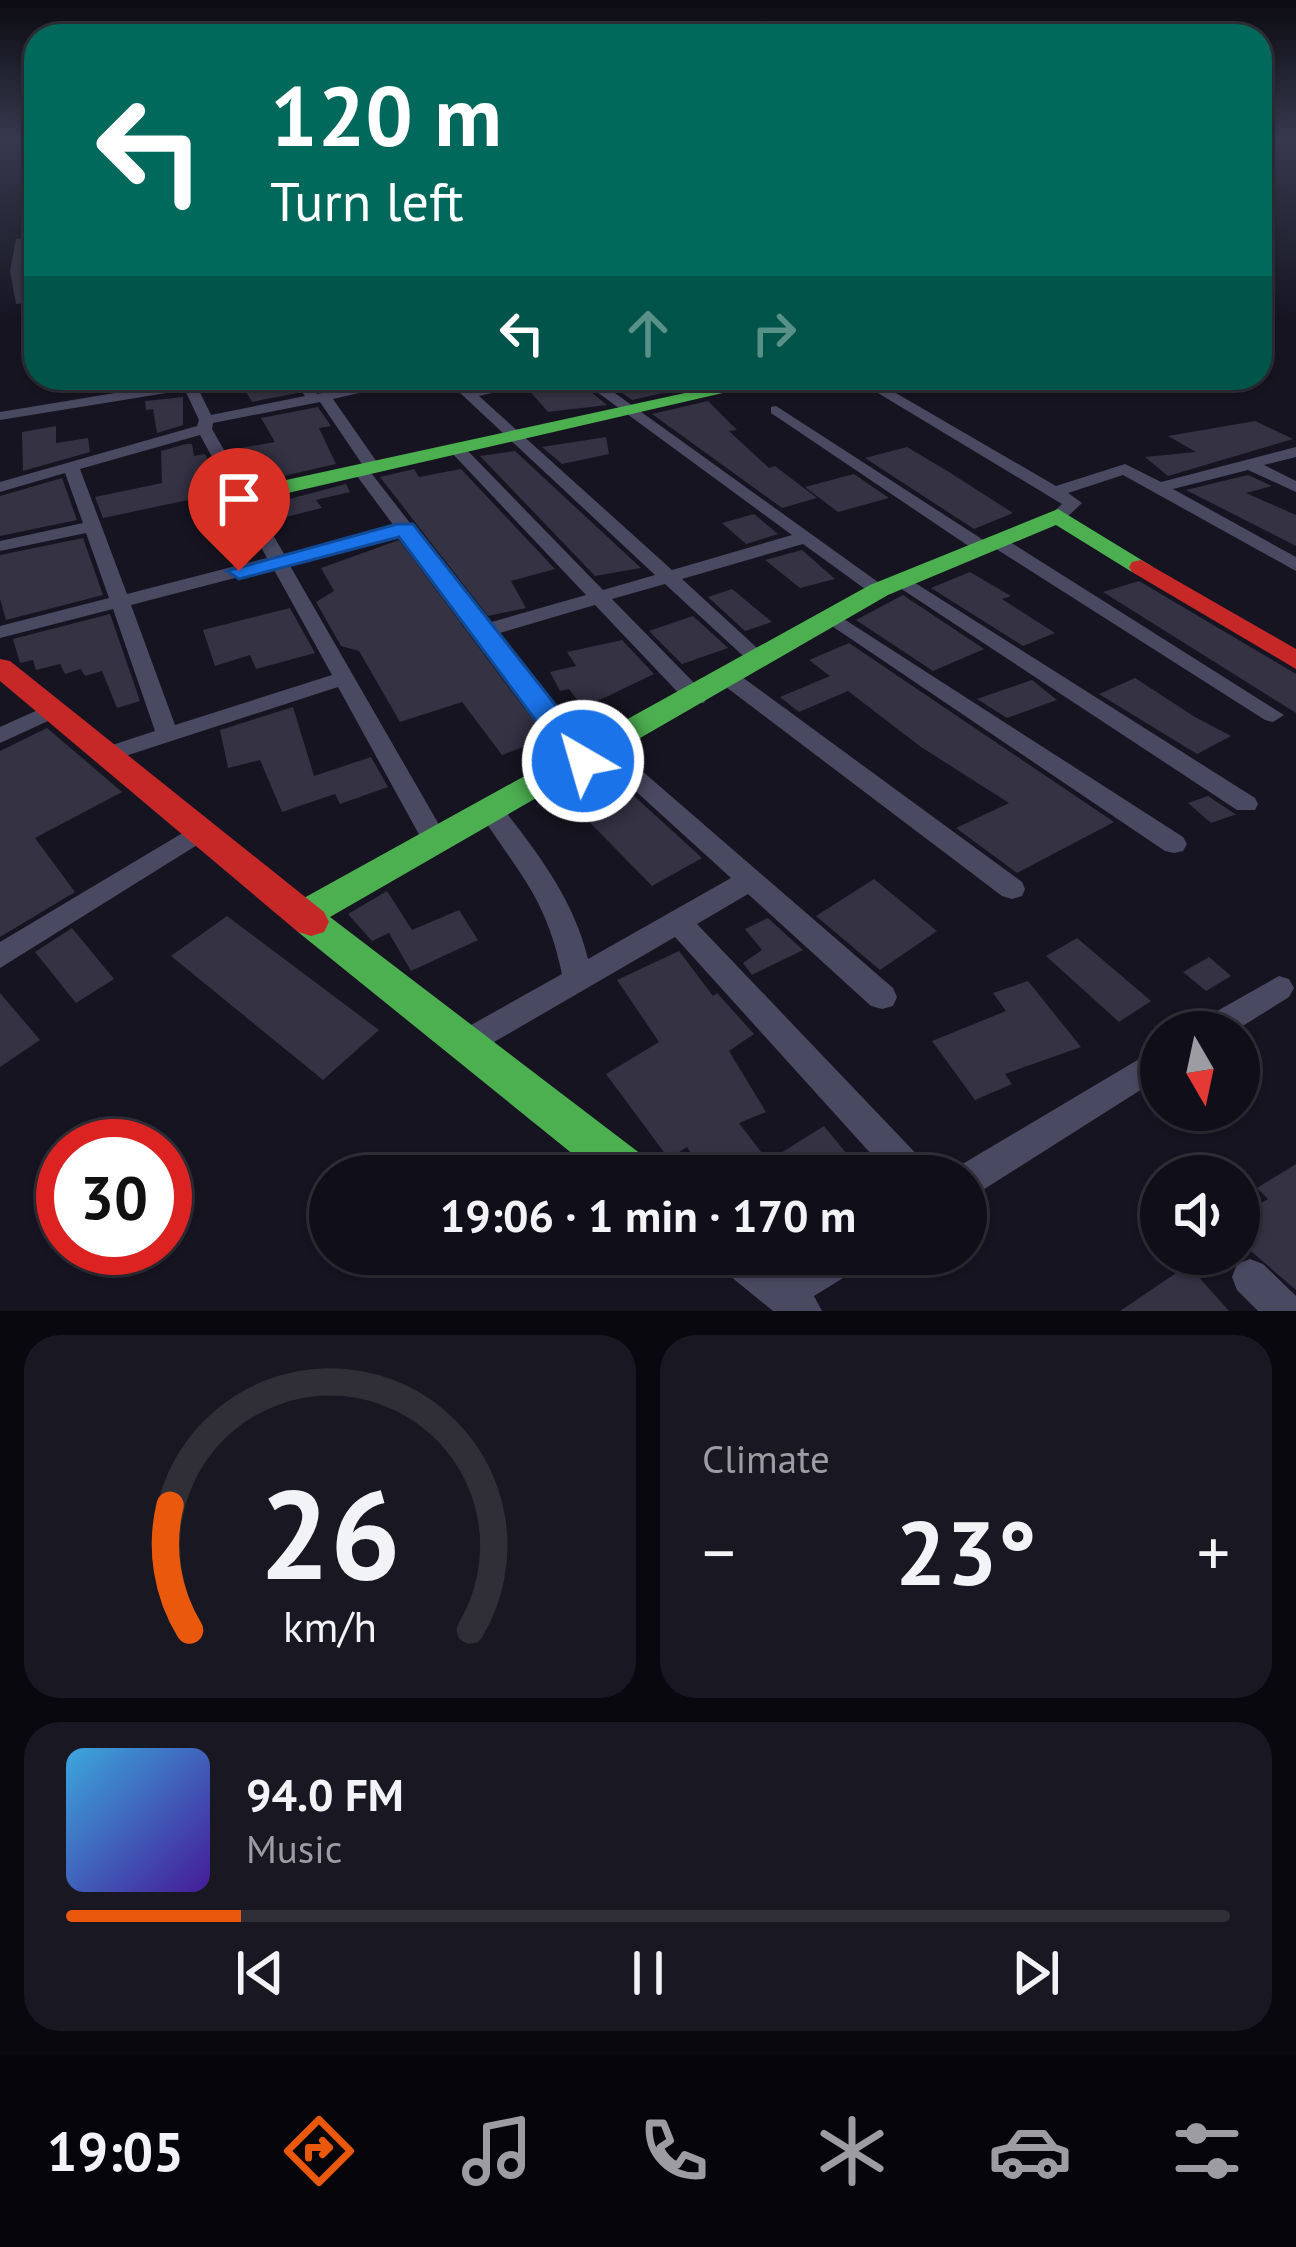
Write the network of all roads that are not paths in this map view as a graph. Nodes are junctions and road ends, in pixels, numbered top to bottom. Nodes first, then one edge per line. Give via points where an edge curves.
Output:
1 (87, 390) edge
2 (144, 390) edge
3 (191, 390) edge
4 (311, 390) edge
5 (355, 390) edge
6 (462, 390) edge
7 (487, 390) edge
8 (602, 390) edge
9 (726, 390) edge
10 (879, 390) edge
11 (466, 394) junction
12 (318, 397) junction
13 (90, 400) junction
14 (776, 410) dead end
15 (632, 411) junction
16 (0, 416) edge
17 (205, 425) junction
18 (513, 438) junction
19 (457, 449) junction
20 (1296, 452) edge
21 (1250, 464) junction
22 (71, 466) junction
23 (365, 467) junction
24 (0, 487) edge
25 (1296, 487) edge
26 (1158, 488) junction
27 (240, 497) junction
28 (1057, 504) junction
29 (93, 526) junction
30 (405, 529) junction
31 (806, 537) junction
32 (989, 544) junction
33 (0, 546) edge
34 (279, 561) junction
35 (1296, 565) edge
36 (668, 580) junction
37 (890, 585) junction
38 (597, 599) junction
39 (120, 602) junction
40 (833, 617) junction
41 (483, 631) junction
42 (0, 632) edge
43 (760, 661) junction
44 (1296, 661) edge
45 (0, 667) edge
46 (345, 678) junction
47 (730, 679) junction
48 (696, 698) junction
49 (51, 711) junction
50 (1273, 715) dead end
51 (167, 734) junction
52 (0, 736) edge
53 (105, 755) junction
54 (594, 756) junction
55 (1246, 804) dead end
56 (491, 812) junction
57 (201, 831) junction
58 (436, 842) junction
59 (1174, 844) dead end
60 (750, 880) junction
61 (1012, 889) dead end
62 (306, 914) junction
63 (679, 922) junction
64 (0, 956) edge
65 (577, 977) junction
66 (1279, 988) dead end
67 (882, 998) dead end
68 (1241, 1011) edge
69 (466, 1043) junction
70 (1140, 1073) edge
71 (607, 1155) edge
72 (895, 1155) edge
73 (987, 1168) edge
74 (758, 1275) edge
75 (824, 1275) edge
76 (1250, 1277) dead end
77 (793, 1303) edge
78 (1285, 1311) edge

1 - 13 street
2 - 13 street
3 - 17 street
4 - 12 street
5 - 12 street
6 - 11 street
7 - 11 street
8 - 15 street
9 - 15 street
10 - 28 street
11 - 18 street
12 - 17 street
12 - 23 street
13 - 16 street
14 - 32 street
15 - 18 street
15 - 31 street
17 - 22 street
17 - 27 street
18 - 19 street
18 - 36 street
19 - 23 street
19 - 38 street
20 - 21 street
21 - 25 street
21 - 26 street
22 - 24 street
22 - 29 street
23 - 27 street
23 - 30 street
26 - 28 street via 1125,470
26 - 35 street
27 - 34 street
28 - 32 street
28 - 44 street
29 - 33 street
29 - 39 street
30 - 34 street
30 - 41 street
31 - 36 street
31 - 37 street
32 - 37 street
32 - 50 street
34 - 39 street
34 - 46 street
36 - 38 street
36 - 43 street
37 - 40 street
37 - 55 street
38 - 41 street
38 - 48 street
39 - 42 street
39 - 51 street
40 - 43 street
40 - 59 street
41 - 54 street
43 - 47 street
45 - 49 street
46 - 51 street
46 - 58 street
47 - 48 street
47 - 61 street
48 - 54 street
49 - 52 street
49 - 53 street
51 - 53 street
53 - 57 street
54 - 56 street
54 - 60 street
56 - 58 street
56 - 65 street via 550,886 568,925
57 - 62 street
57 - 64 street
58 - 62 street
60 - 63 street
60 - 67 street
62 - 69 street
63 - 65 street
63 - 72 street
65 - 69 street
66 - 68 street
69 - 71 street
70 - 73 street
74 - 77 street
75 - 77 street
76 - 78 street

